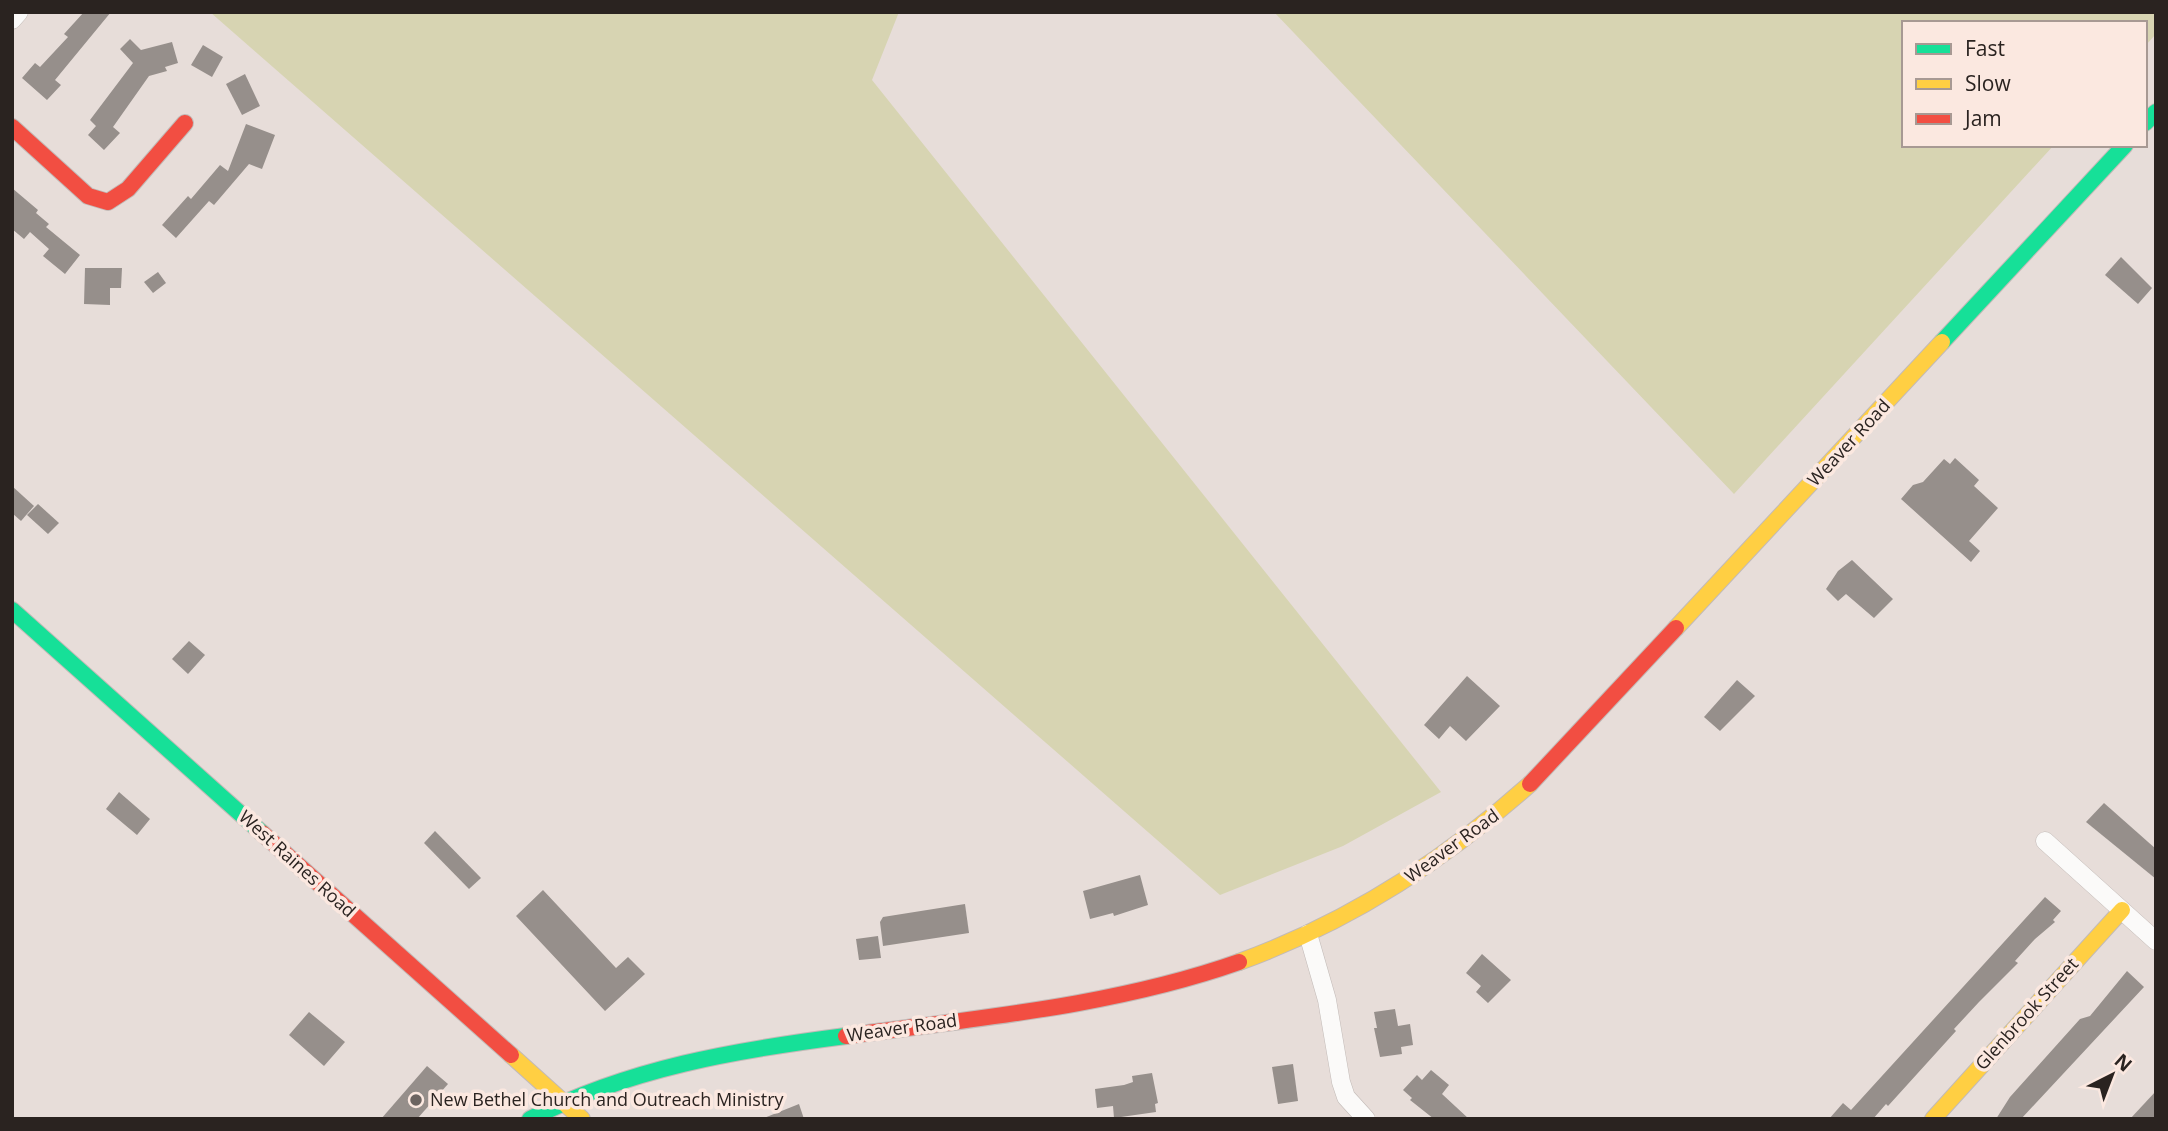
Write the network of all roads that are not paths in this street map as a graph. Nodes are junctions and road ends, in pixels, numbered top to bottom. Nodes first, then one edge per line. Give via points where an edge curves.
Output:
1 (19, 12) edge
2 (12, 20) edge
3 (185, 123) dead end
4 (12, 127) edge
5 (2123, 147) edge
6 (12, 610) edge
7 (2045, 841) dead end
8 (2122, 910) junction
9 (1308, 934) junction
10 (2156, 941) edge
11 (562, 1100) junction
12 (530, 1119) edge
13 (582, 1119) edge
14 (1366, 1119) edge
15 (1933, 1119) edge

1 - 2 street
3 - 4 main road via 128,189 108,202 88,196
5 - 9 main road, Weaver Road via 1543,772 1469,838 1415,875
6 - 11 main road, West Raines Road
7 - 8 street
8 - 10 street
8 - 15 main road, Glenbrook Street
9 - 11 main road, Weaver Road via 1201,975 1059,1007 727,1053
9 - 14 street via 1327,1000 1340,1082 1346,1097
11 - 12 main road, Weaver Road
11 - 13 main road, West Raines Road

